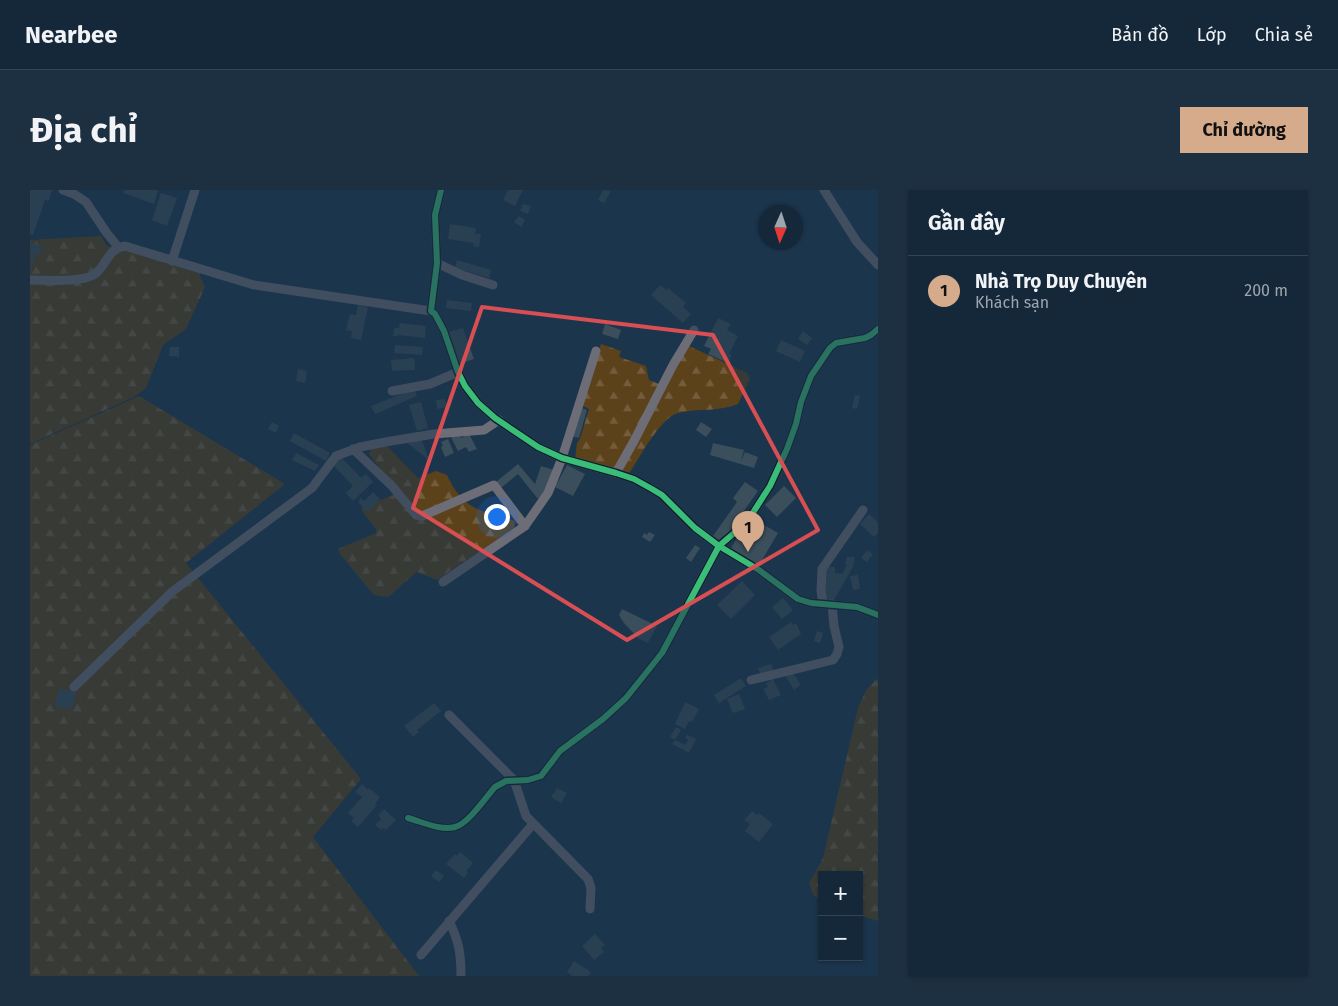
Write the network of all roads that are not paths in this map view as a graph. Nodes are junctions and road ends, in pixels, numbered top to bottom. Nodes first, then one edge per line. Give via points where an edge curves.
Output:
1 (63, 190) edge
2 (195, 190) edge
3 (441, 190) edge
4 (824, 190) edge
5 (118, 247) junction
6 (172, 261) junction
7 (437, 263) junction
8 (878, 266) edge
9 (30, 280) edge
10 (493, 285) dead end
11 (431, 312) junction
12 (878, 329) edge
13 (694, 330) dead end
14 (596, 351) dead end
15 (458, 372) junction
16 (392, 391) dead end
17 (498, 420) junction
18 (353, 449) junction
19 (562, 458) junction
20 (616, 473) junction
21 (863, 510) dead end
22 (524, 526) junction
23 (719, 546) junction
24 (443, 582) dead end
25 (827, 604) junction
26 (878, 615) edge
27 (751, 680) dead end
28 (74, 687) dead end
29 (449, 715) dead end
30 (514, 780) junction
31 (408, 818) dead end
32 (533, 824) junction
33 (590, 909) dead end
34 (450, 921) junction
35 (421, 955) dead end
36 (461, 976) edge

1 - 5 street via 86,202
2 - 6 street
3 - 7 street via 435,215
4 - 8 street via 857,242
5 - 6 street via 125,246
5 - 9 street via 95,274 68,280
6 - 11 street via 254,285
7 - 10 street
7 - 11 street
11 - 15 street via 444,331
12 - 23 street via 865,338 836,343 830,348 811,376 787,449 770,486 747,522
13 - 20 street
14 - 19 street
15 - 16 street via 430,384
15 - 17 street via 478,403
17 - 18 street via 484,430 408,438
17 - 19 street via 538,447
18 - 22 street via 392,486 416,515 422,516 494,485
18 - 28 street via 336,456 312,488 173,591
19 - 20 street
19 - 22 street via 548,493
20 - 23 street via 662,495 695,528
21 - 25 street via 822,569 820,591
22 - 24 street
23 - 25 street via 798,599
23 - 30 street via 662,653 626,698 560,751 541,776
25 - 26 street via 856,607
25 - 27 street via 839,647 833,660
29 - 30 street
30 - 31 street via 494,787 463,824 455,827 436,826
30 - 32 street via 526,816
32 - 33 street via 588,878
32 - 34 street
34 - 35 street
34 - 36 street via 458,938

